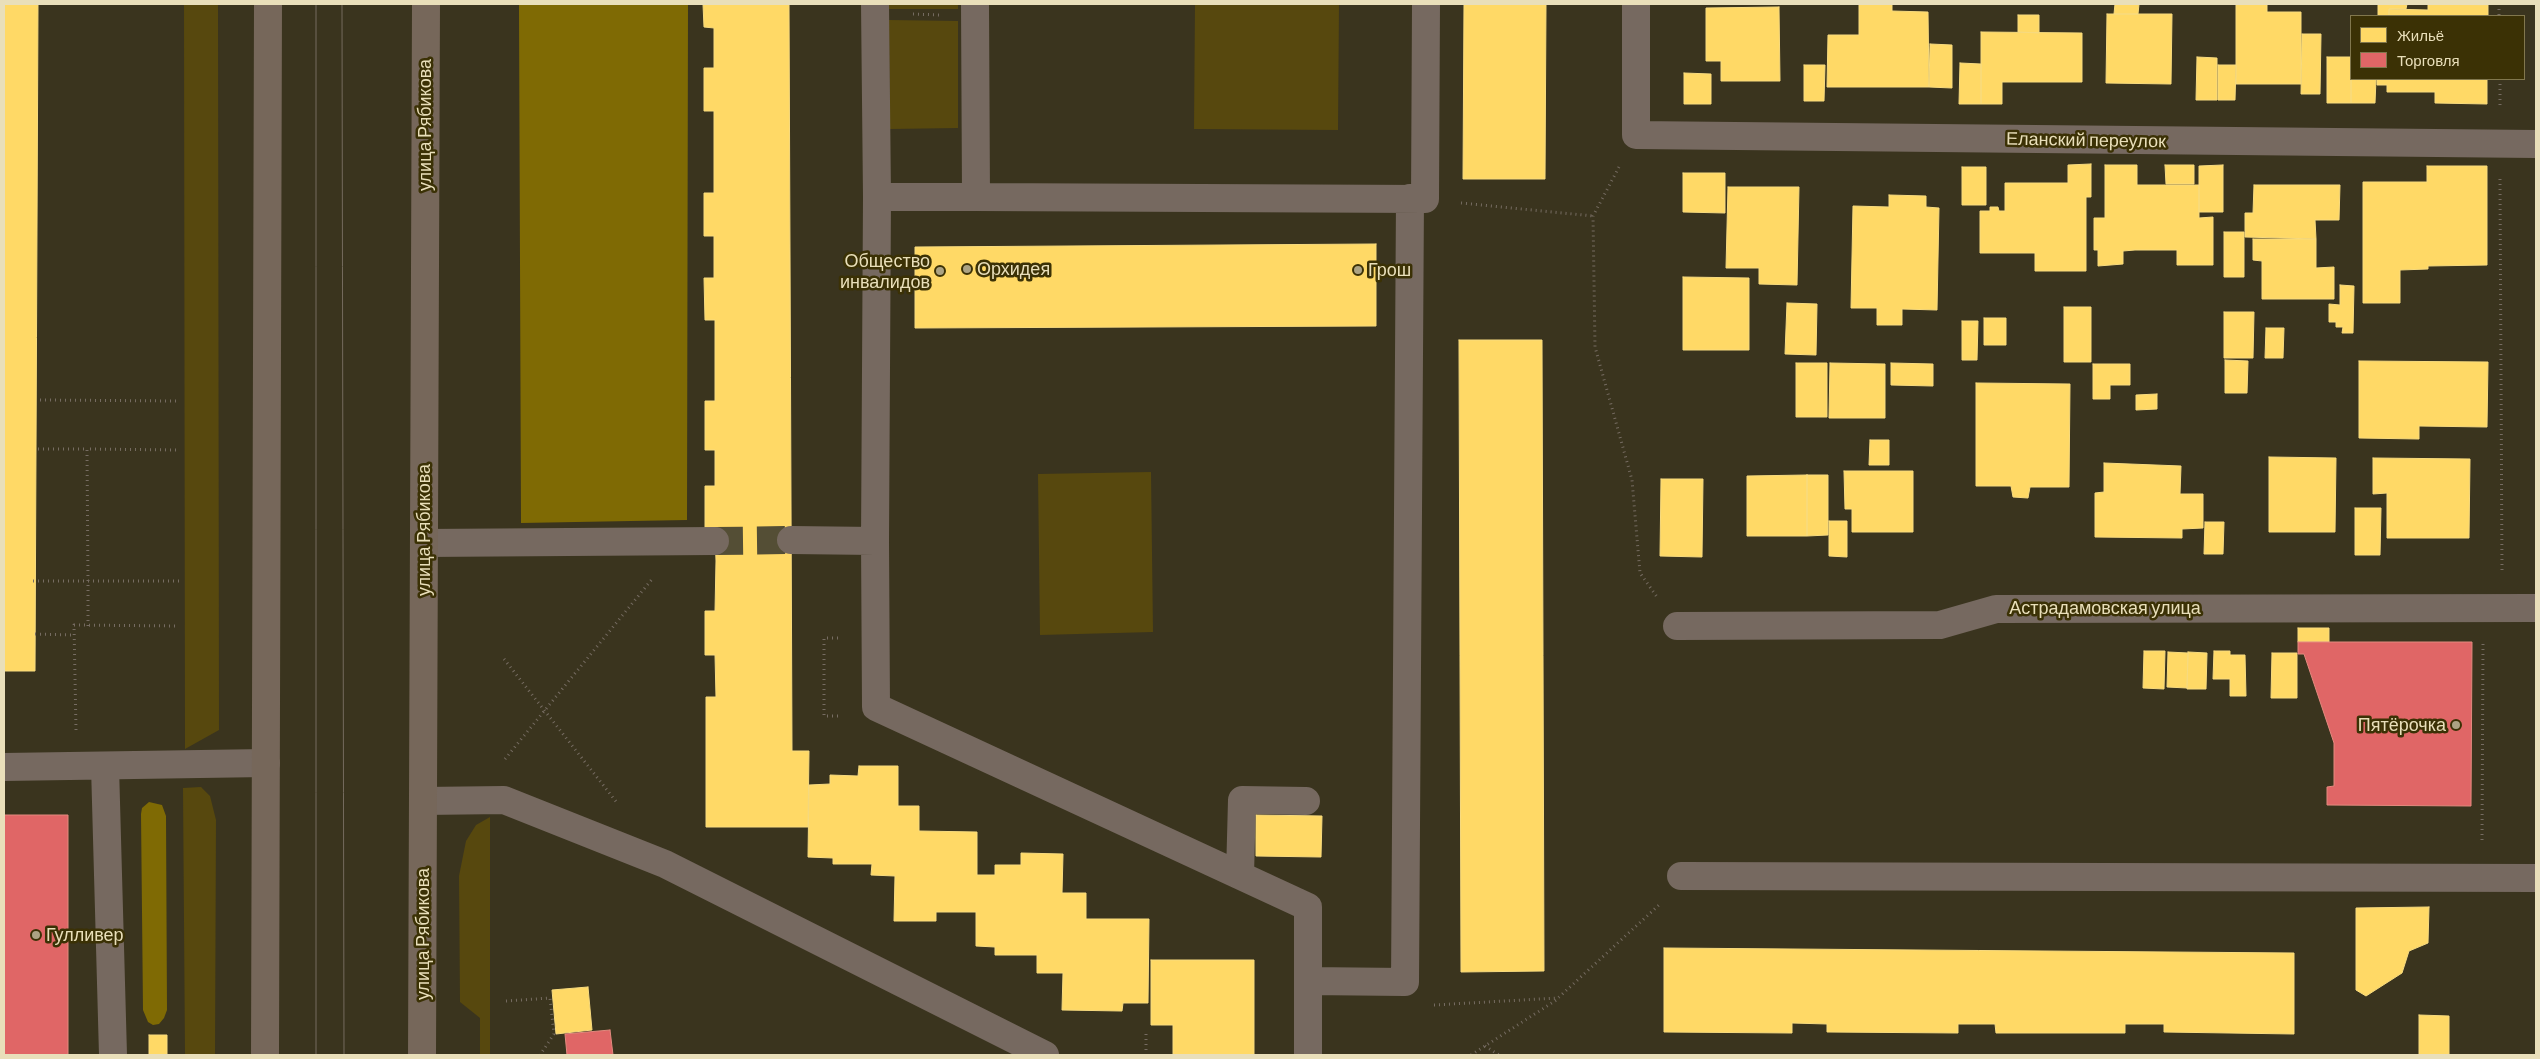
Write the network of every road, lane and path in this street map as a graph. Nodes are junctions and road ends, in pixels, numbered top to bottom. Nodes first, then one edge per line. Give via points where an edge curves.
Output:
1 (268, 4) edge
2 (426, 4) edge
3 (1426, 4) edge
4 (1636, 4) edge
5 (875, 9) edge
6 (975, 9) edge
7 (2500, 80) edge
8 (1636, 135) junction
9 (2500, 144) junction
10 (2536, 144) edge
11 (877, 197) junction
12 (976, 197) junction
13 (1417, 199) junction
14 (1594, 216) junction
15 (40, 400) dead end
16 (177, 401) dead end
17 (38, 449) dead end
18 (87, 449) junction
19 (177, 450) dead end
20 (791, 540) tunnel mouth
21 (876, 540) junction
22 (683, 541) junction
23 (715, 541) tunnel mouth
24 (424, 543) junction
25 (88, 580) junction
26 (33, 581) dead end
27 (179, 581) dead end
28 (2502, 608) junction
29 (2536, 608) edge
30 (88, 626) junction
31 (179, 626) dead end
32 (1677, 626) joint
33 (35, 634) dead end
34 (74, 635) junction
35 (840, 638) dead end
36 (504, 659) dead end
37 (544, 711) junction
38 (844, 716) dead end
39 (505, 759) dead end
40 (266, 762) junction
41 (105, 766) junction
42 (4, 767) edge
43 (77, 767) junction
44 (423, 801) junction
45 (1306, 801) dead end
46 (622, 811) dead end
47 (1240, 875) junction
48 (1681, 876) dead end
49 (2536, 878) edge
50 (1308, 981) junction
51 (1558, 998) dead end
52 (506, 1001) dead end
53 (1146, 1034) dead end
54 (1485, 1046) junction
55 (113, 1055) edge
56 (265, 1055) edge
57 (422, 1055) edge
58 (540, 1055) edge
59 (1045, 1055) edge
60 (1146, 1055) edge
61 (1308, 1055) edge
62 (1471, 1055) edge
63 (1499, 1055) edge

1 - 40 main road
2 - 24 main road, улица Рябикова
3 - 13 street
4 - 8 street
5 - 6 path
5 - 11 street
6 - 12 street
7 - 9 path
8 - 9 street, Еланский переулок
8 - 14 path
9 - 10 street, Еланский переулок
9 - 28 path
11 - 12 street
11 - 21 street
12 - 13 street
13 - 14 path
13 - 50 street via 1405,982
14 - 32 path via 1595,347 1632,480 1640,572
15 - 16 path
17 - 18 path
18 - 19 path
18 - 25 path
20 - 21 street
21 - 47 street via 876,707
22 - 23 street
22 - 24 street
22 - 37 path
24 - 44 main road, улица Рябикова
25 - 26 path
25 - 27 path
25 - 30 path
28 - 29 street, Астрадамовская улица
28 - 32 street, Астрадамовская улица via 1996,608 1940,625
30 - 31 path
30 - 34 path via 74,625
33 - 34 path
34 - 43 path
35 - 38 path via 824,638 824,716
36 - 37 path
37 - 39 path
37 - 46 path
40 - 41 street
40 - 56 main road
41 - 43 street
41 - 55 street
42 - 43 street
44 - 57 main road, улица Рябикова
44 - 59 street via 504,800 665,864
45 - 47 street via 1242,800
47 - 50 street via 1308,907
48 - 49 street
50 - 61 street
51 - 54 path
52 - 58 path via 550,998 554,1034
53 - 60 path
54 - 62 path
54 - 63 path

